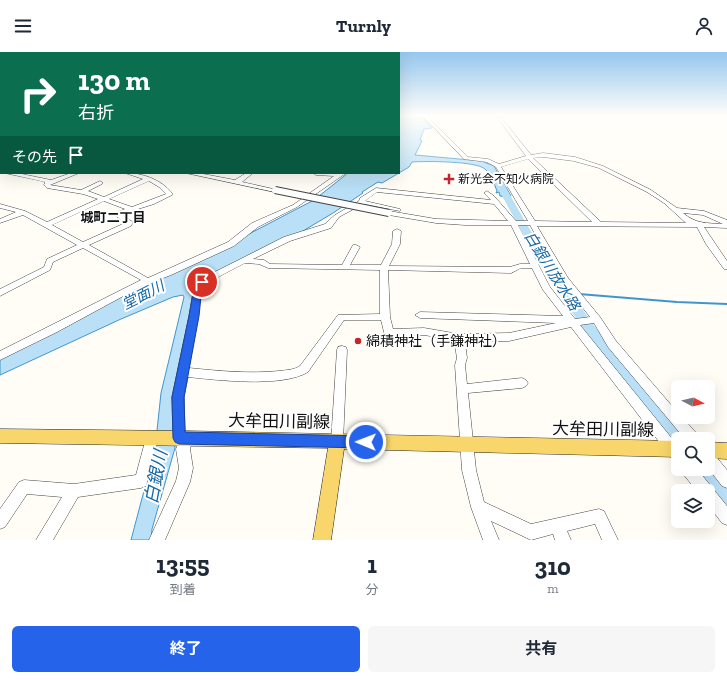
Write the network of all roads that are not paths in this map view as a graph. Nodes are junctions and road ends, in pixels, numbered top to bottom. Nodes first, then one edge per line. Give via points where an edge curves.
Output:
1 (447, 139) edge
2 (515, 139) edge
3 (529, 157) junction
4 (498, 166) junction
5 (19, 174) edge
6 (73, 174) edge
7 (131, 174) edge
8 (195, 174) edge
9 (204, 174) edge
10 (249, 174) edge
11 (340, 174) edge
12 (148, 179) junction
13 (239, 182) junction
14 (48, 183) junction
15 (100, 183) dead end
16 (81, 192) junction
17 (487, 193) dead end
18 (105, 198) junction
19 (362, 202) junction
20 (495, 202) junction
21 (0, 206) edge
22 (352, 208) junction
23 (131, 209) junction
24 (676, 210) junction
25 (24, 212) junction
26 (422, 218) junction
27 (0, 221) edge
28 (688, 221) junction
29 (532, 222) junction
30 (596, 222) junction
31 (512, 223) junction
32 (727, 224) edge
33 (46, 225) junction
34 (699, 225) junction
35 (397, 231) dead end
36 (84, 245) junction
37 (356, 247) dead end
38 (243, 261) junction
39 (534, 266) junction
40 (344, 267) junction
41 (727, 267) edge
42 (384, 268) junction
43 (148, 282) junction
44 (0, 293) edge
45 (420, 315) dead end
46 (385, 318) junction
47 (595, 320) junction
48 (574, 321) junction
49 (459, 338) junction
50 (342, 350) dead end
51 (0, 356) edge
52 (182, 372) junction
53 (522, 383) dead end
54 (463, 389) junction
55 (686, 432) edge
56 (0, 436) edge
57 (152, 438) junction
58 (183, 438) junction
59 (337, 442) junction
60 (467, 445) junction
61 (671, 445) edge
62 (715, 450) edge
63 (671, 451) edge
64 (727, 451) edge
65 (715, 466) edge
66 (694, 476) edge
67 (727, 481) edge
68 (700, 484) edge
69 (74, 491) junction
70 (715, 503) edge
71 (478, 507) junction
72 (727, 518) edge
73 (0, 522) edge
74 (557, 526) junction
75 (44, 540) edge
76 (157, 540) edge
77 (322, 540) edge
78 (491, 540) edge
79 (563, 540) edge
80 (610, 540) edge

1 - 4 street via 466,158 488,161
2 - 3 street
3 - 4 street
3 - 24 street via 551,156 596,165 649,191
3 - 30 street
4 - 29 street
5 - 14 street via 49,181
6 - 14 street
7 - 12 street
8 - 13 street
9 - 13 street
10 - 13 street
11 - 43 street via 295,206 255,225 232,244
12 - 18 street
12 - 23 street via 160,184 170,194
13 - 26 street, bridge
14 - 16 street via 49,187
15 - 16 street
16 - 18 street
17 - 20 street
18 - 23 street
18 - 33 street
19 - 20 street via 362,199 376,190
19 - 22 street
19 - 26 street via 418,214
20 - 31 street
21 - 25 street
22 - 26 street via 415,220
22 - 38 street via 337,216 328,226 286,239
23 - 36 street via 118,215 129,222 128,224
24 - 28 street
24 - 32 street via 704,213
25 - 27 street
25 - 33 street
26 - 31 street via 466,223
28 - 30 street
28 - 32 street
28 - 34 street
29 - 30 street
29 - 31 street
29 - 47 street via 564,279
30 - 34 street
31 - 39 street
32 - 34 street
33 - 36 street
34 - 41 street
35 - 42 street via 396,244
36 - 43 street
36 - 44 street via 50,261 47,268
37 - 40 street
38 - 40 street via 261,262 268,266
38 - 52 street via 202,282 198,287
39 - 42 street via 520,266 511,270
39 - 48 street via 546,288
40 - 42 street
42 - 46 street
43 - 51 street via 137,285
45 - 48 street
46 - 49 street via 389,333 417,330
46 - 52 street via 341,317 304,369 298,372 263,378
47 - 48 street
47 - 55 street
48 - 49 street via 509,337
48 - 61 street
49 - 54 street
50 - 59 street
52 - 58 street via 178,397
53 - 54 street
54 - 60 street
56 - 57 main road, 大牟田川副線
57 - 58 main road, 大牟田川副線
57 - 69 street via 141,481
58 - 59 main road, 大牟田川副線
58 - 76 street via 186,468 183,482
59 - 60 main road, 大牟田川副線
59 - 77 main road
60 - 63 main road, 大牟田川副線
60 - 71 street via 469,470
62 - 64 main road
65 - 67 street
66 - 68 street
69 - 73 street via 24,487
69 - 75 street
70 - 72 street
71 - 74 street via 531,532
71 - 78 street
74 - 79 street
74 - 80 street via 599,516

